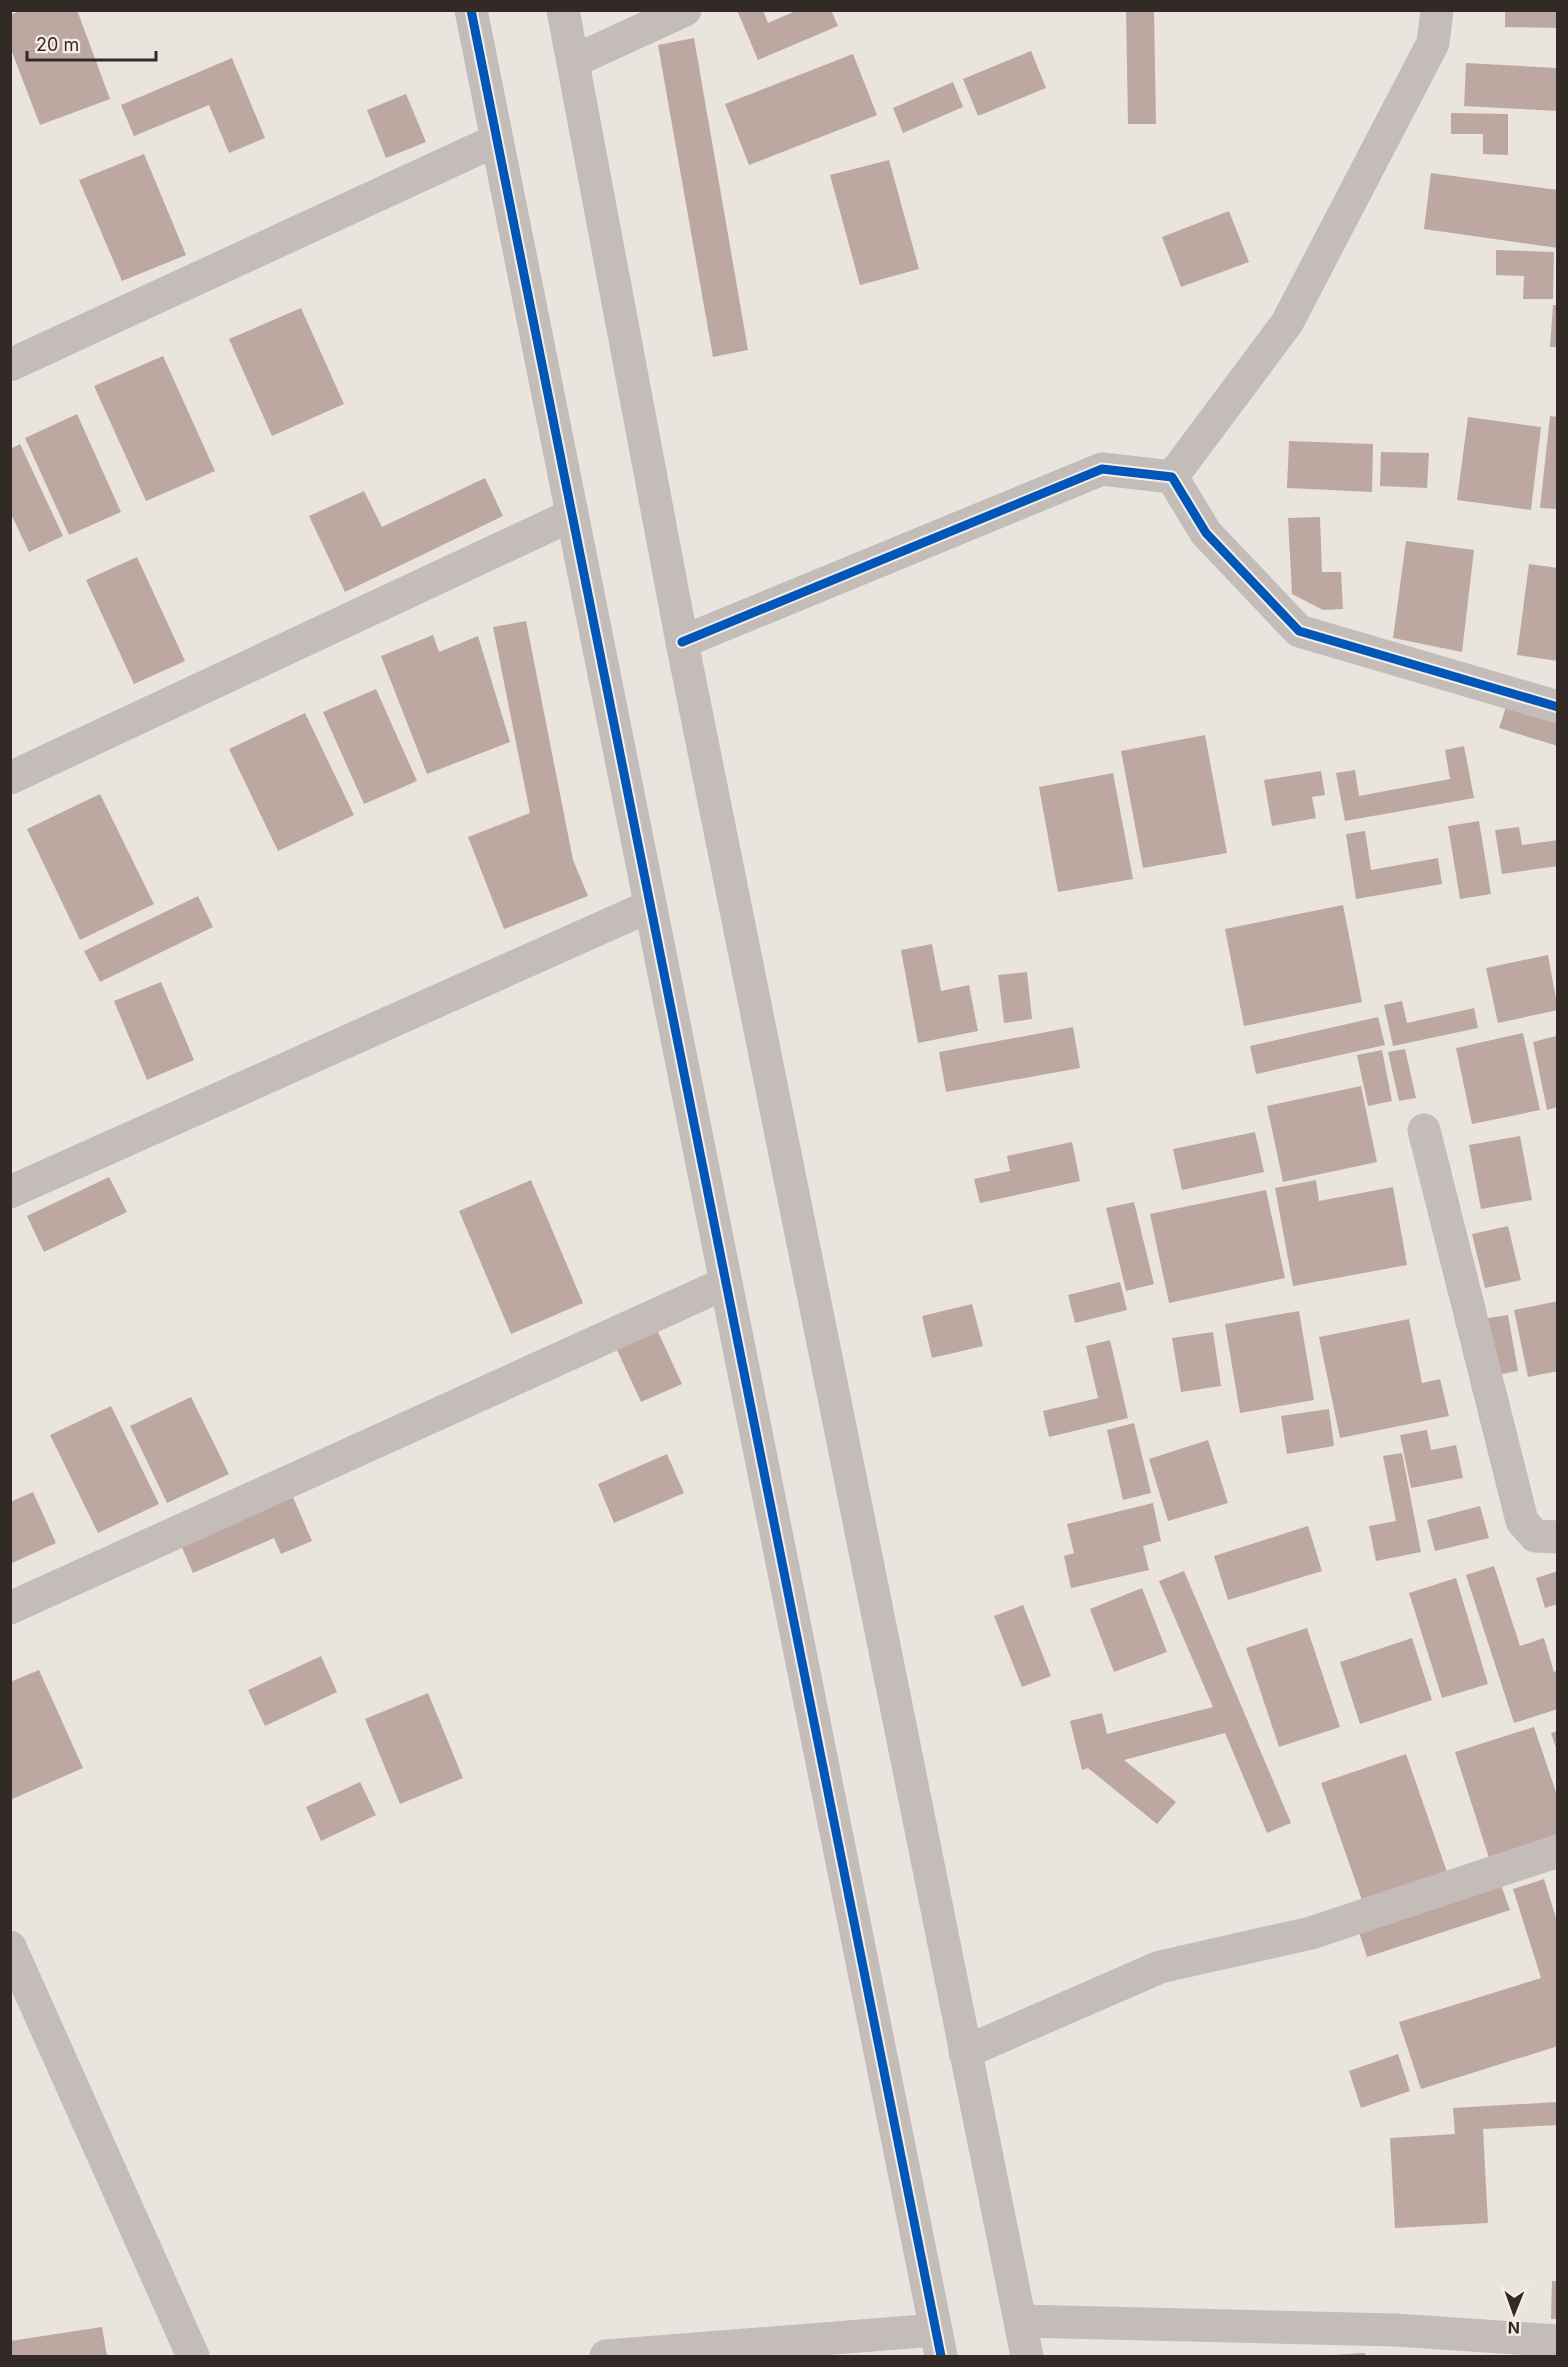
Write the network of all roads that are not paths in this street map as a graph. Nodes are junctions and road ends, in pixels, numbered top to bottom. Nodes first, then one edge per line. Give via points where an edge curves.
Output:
1 (471, 10) edge
2 (563, 10) edge
3 (686, 10) edge
4 (1437, 10) edge
5 (574, 61) junction
6 (497, 140) junction
7 (10, 365) edge
8 (1172, 477) junction
9 (572, 515) junction
10 (682, 642) junction
11 (1557, 707) edge
12 (10, 778) edge
13 (651, 906) junction
14 (1424, 1130) dead end
15 (10, 1192) edge
16 (726, 1283) junction
17 (1557, 1537) edge
18 (10, 1608) edge
19 (1557, 1851) edge
20 (10, 1947) edge
21 (965, 2052) junction
22 (1020, 2321) junction
23 (1557, 2341) edge
24 (938, 2343) edge
25 (193, 2356) edge
26 (606, 2356) edge
27 (1027, 2356) edge

1 - 6 street
2 - 5 street
3 - 5 street
4 - 8 street via 1433,43 1287,323
5 - 10 street
6 - 7 street
6 - 9 street
8 - 10 street via 1101,469
8 - 11 street via 1206,533 1299,631
9 - 12 street
9 - 13 street
10 - 21 street
13 - 15 street
13 - 16 street
14 - 17 street via 1522,1521 1535,1536
16 - 18 street
16 - 24 street
19 - 21 street via 1311,1933 1160,1967
20 - 25 street
21 - 22 street
22 - 23 street via 1396,2330
22 - 27 street
24 - 26 street

